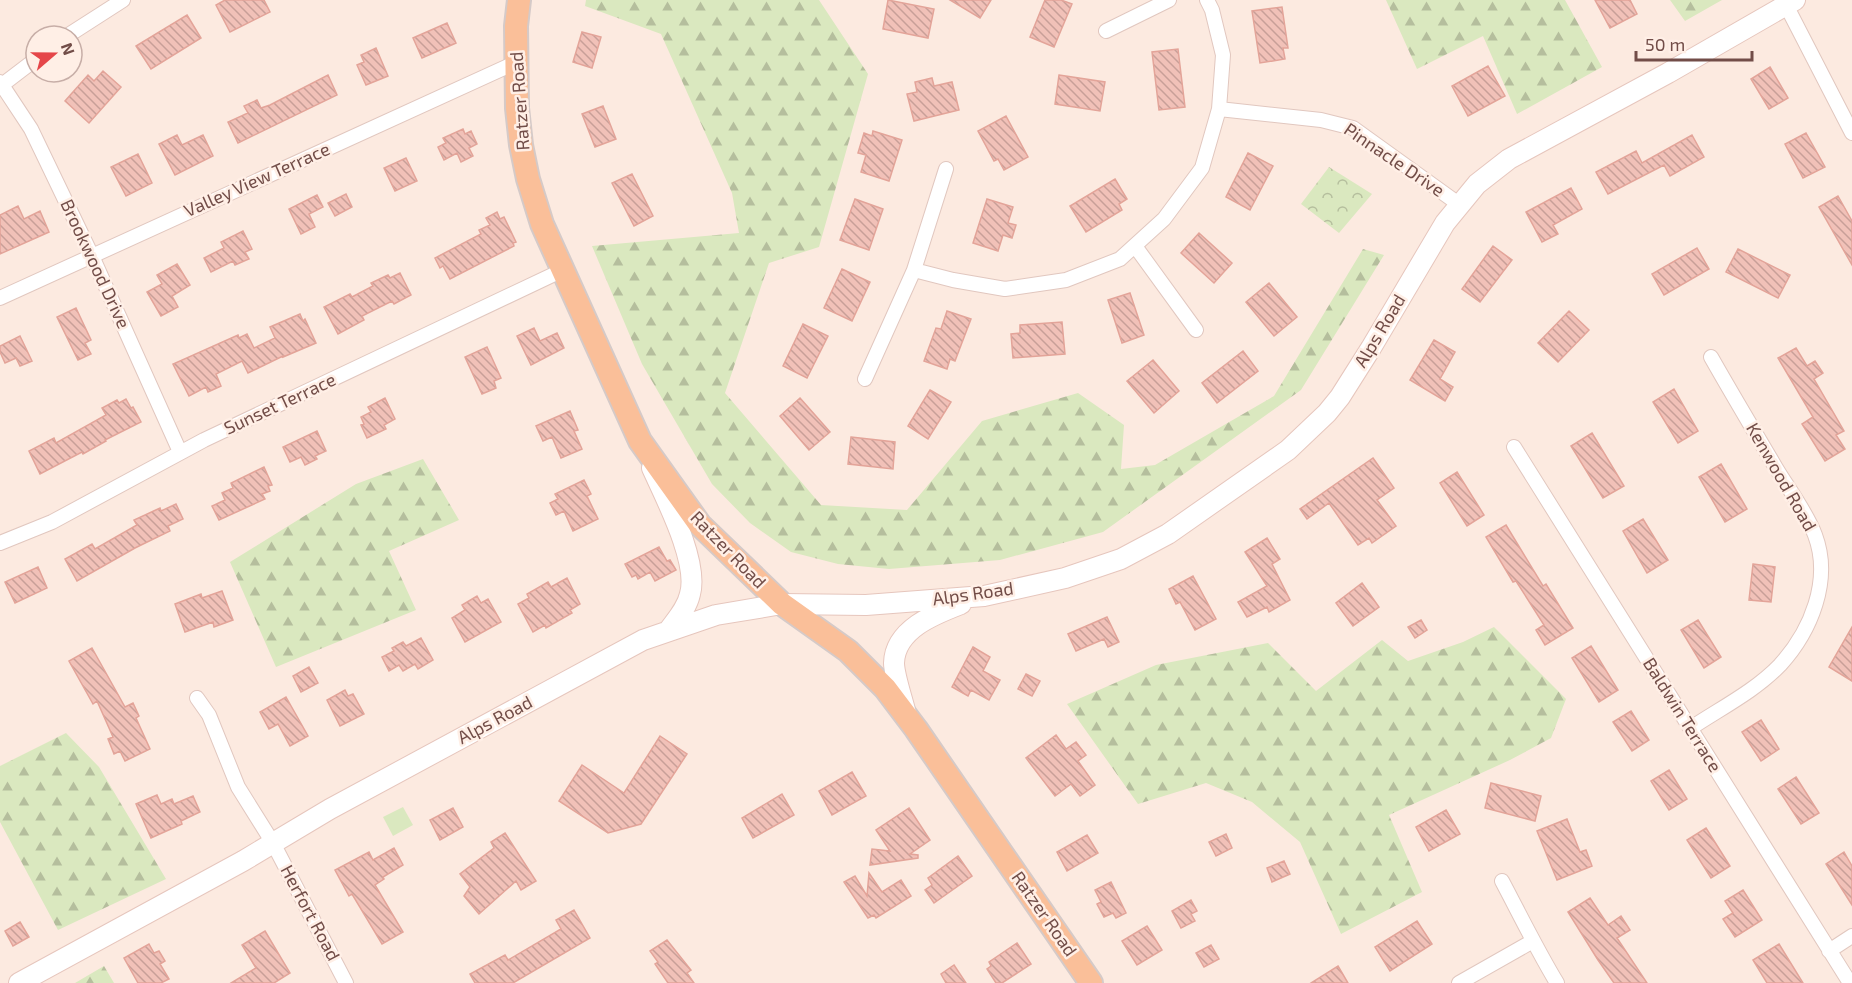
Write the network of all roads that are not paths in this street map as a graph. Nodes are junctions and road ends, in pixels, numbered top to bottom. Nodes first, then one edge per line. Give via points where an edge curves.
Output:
1 (123, 0) edge
2 (519, 0) edge
3 (1169, 0) edge
4 (1207, 0) edge
5 (1791, 2) edge
6 (84, 26) edge
7 (1106, 31) dead end
8 (515, 63) junction
9 (24, 68) edge
10 (1, 84) edge
11 (1219, 109) junction
12 (1852, 133) edge
13 (946, 169) dead end
14 (1460, 204) junction
15 (1135, 246) junction
16 (92, 256) junction
17 (563, 270) junction
18 (914, 270) junction
19 (0, 298) edge
20 (1196, 330) dead end
21 (1711, 357) dead end
22 (866, 379) dead end
23 (640, 441) junction
24 (1514, 447) dead end
25 (180, 452) junction
26 (0, 543) edge
27 (984, 596) junction
28 (782, 604) junction
29 (669, 630) junction
30 (197, 698) dead end
31 (907, 717) junction
32 (1691, 728) junction
33 (273, 843) junction
34 (1502, 881) dead end
35 (1852, 936) edge
36 (1533, 940) junction
37 (1829, 951) junction
38 (19, 983) edge
39 (346, 983) edge
40 (1091, 983) edge
41 (1459, 983) edge
42 (1557, 983) edge
43 (1850, 983) edge

1 - 6 street
2 - 8 main road, Ratzer Road
3 - 7 street
4 - 11 street via 1223,55
5 - 12 street
5 - 14 main road, Alps Road via 1509,159 1477,184
8 - 16 street, Valley View Terrace
8 - 17 main road, Ratzer Road via 517,108 528,179 542,224
9 - 10 street
10 - 16 street, Brookwood Drive via 31,129
11 - 14 street, Pinnacle Drive via 1321,120 1353,128
11 - 15 street via 1202,168 1164,219
13 - 18 street
14 - 27 main road, Alps Road via 1434,240 1340,397 1288,450 1168,534 1121,559 1065,578
15 - 18 street via 1120,259 1066,280 1005,289
15 - 20 street
16 - 19 street, Valley View Terrace
16 - 25 street, Brookwood Drive
17 - 23 main road, Ratzer Road
17 - 25 street, Sunset Terrace
18 - 22 street
21 - 32 street, Kenwood Road via 1810,524 1821,558 1821,580 1808,624 1780,665 1760,683
23 - 28 main road, Ratzer Road via 700,525
23 - 29 main road via 679,528 692,575 691,594
24 - 32 street, Baldwin Terrace
25 - 26 street, Sunset Terrace via 52,522
27 - 28 main road, Alps Road via 866,605
27 - 31 main road via 936,614 915,627 899,644 894,663
28 - 29 main road, Alps Road via 717,615
28 - 31 main road, Ratzer Road via 847,651 885,688
29 - 33 main road, Alps Road via 590,668 330,808
30 - 33 street, Herfort Road via 209,716 238,787
31 - 40 main road, Ratzer Road
32 - 37 street, Baldwin Terrace
33 - 38 main road, Alps Road
33 - 39 street, Herfort Road
34 - 36 street
35 - 37 street
36 - 41 street
36 - 42 street
37 - 43 street, Baldwin Terrace

